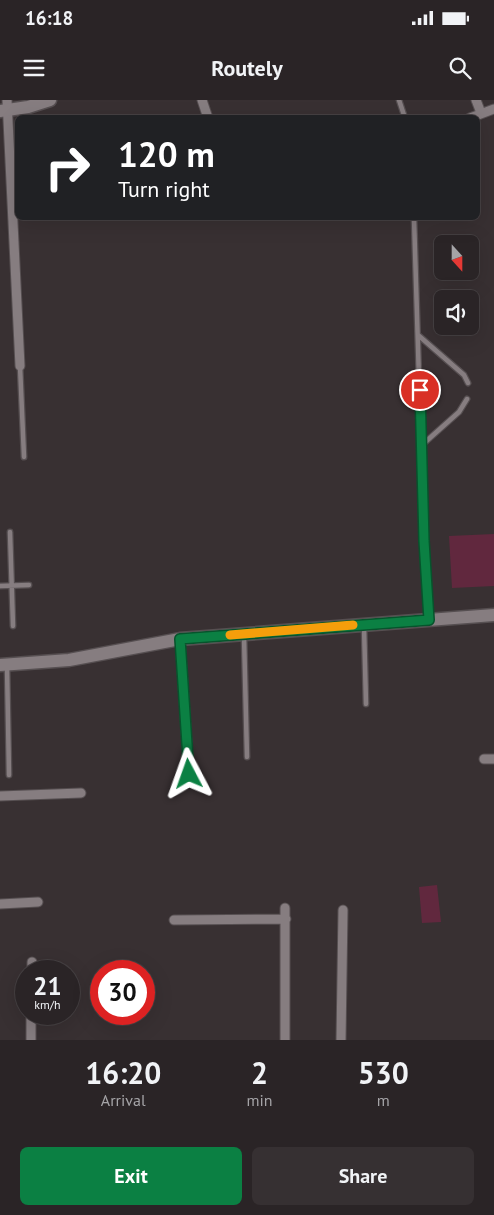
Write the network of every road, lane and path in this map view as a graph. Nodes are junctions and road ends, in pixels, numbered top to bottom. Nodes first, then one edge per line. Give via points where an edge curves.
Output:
1 (50, 100) edge
2 (202, 100) edge
3 (399, 100) edge
4 (476, 100) edge
5 (5, 107) edge
6 (494, 109) edge
7 (481, 113) junction
8 (207, 115) edge
9 (404, 115) edge
10 (477, 115) edge
11 (414, 220) edge
12 (418, 335) junction
13 (20, 366) joint
14 (468, 384) dead end
15 (468, 399) dead end
16 (422, 445) junction
17 (24, 457) dead end
18 (10, 532) dead end
19 (29, 584) dead end
20 (12, 585) junction
21 (0, 586) edge
22 (494, 615) edge
23 (429, 620) junction
24 (364, 624) junction
25 (13, 626) dead end
26 (244, 634) junction
27 (180, 639) junction
28 (4, 664) edge
29 (366, 704) dead end
30 (247, 757) dead end
31 (484, 759) dead end
32 (494, 759) edge
33 (189, 774) dead end
34 (9, 775) dead end
35 (80, 794) dead end
36 (0, 796) edge
37 (38, 902) dead end
38 (0, 904) edge
39 (285, 908) dead end
40 (344, 910) dead end
41 (286, 919) junction
42 (174, 920) dead end
43 (31, 1025) edge
44 (30, 1040) edge
45 (285, 1040) edge
46 (341, 1040) edge

1 - 5 street via 28,107
2 - 8 street
3 - 9 lane
4 - 7 street
5 - 13 street
6 - 7 street
7 - 10 street
11 - 12 lane
12 - 14 lane via 464,375
12 - 16 lane
13 - 17 lane
15 - 16 lane via 459,412
16 - 23 lane
18 - 20 lane
19 - 20 lane
20 - 21 lane
20 - 25 lane
22 - 23 street
23 - 24 street
24 - 26 street
24 - 29 lane
26 - 27 street
26 - 30 lane
27 - 28 street via 70,660
27 - 33 street
28 - 34 lane
31 - 32 street
35 - 36 street
37 - 38 street
39 - 41 street
40 - 46 street
41 - 42 street
41 - 45 street
43 - 44 street

